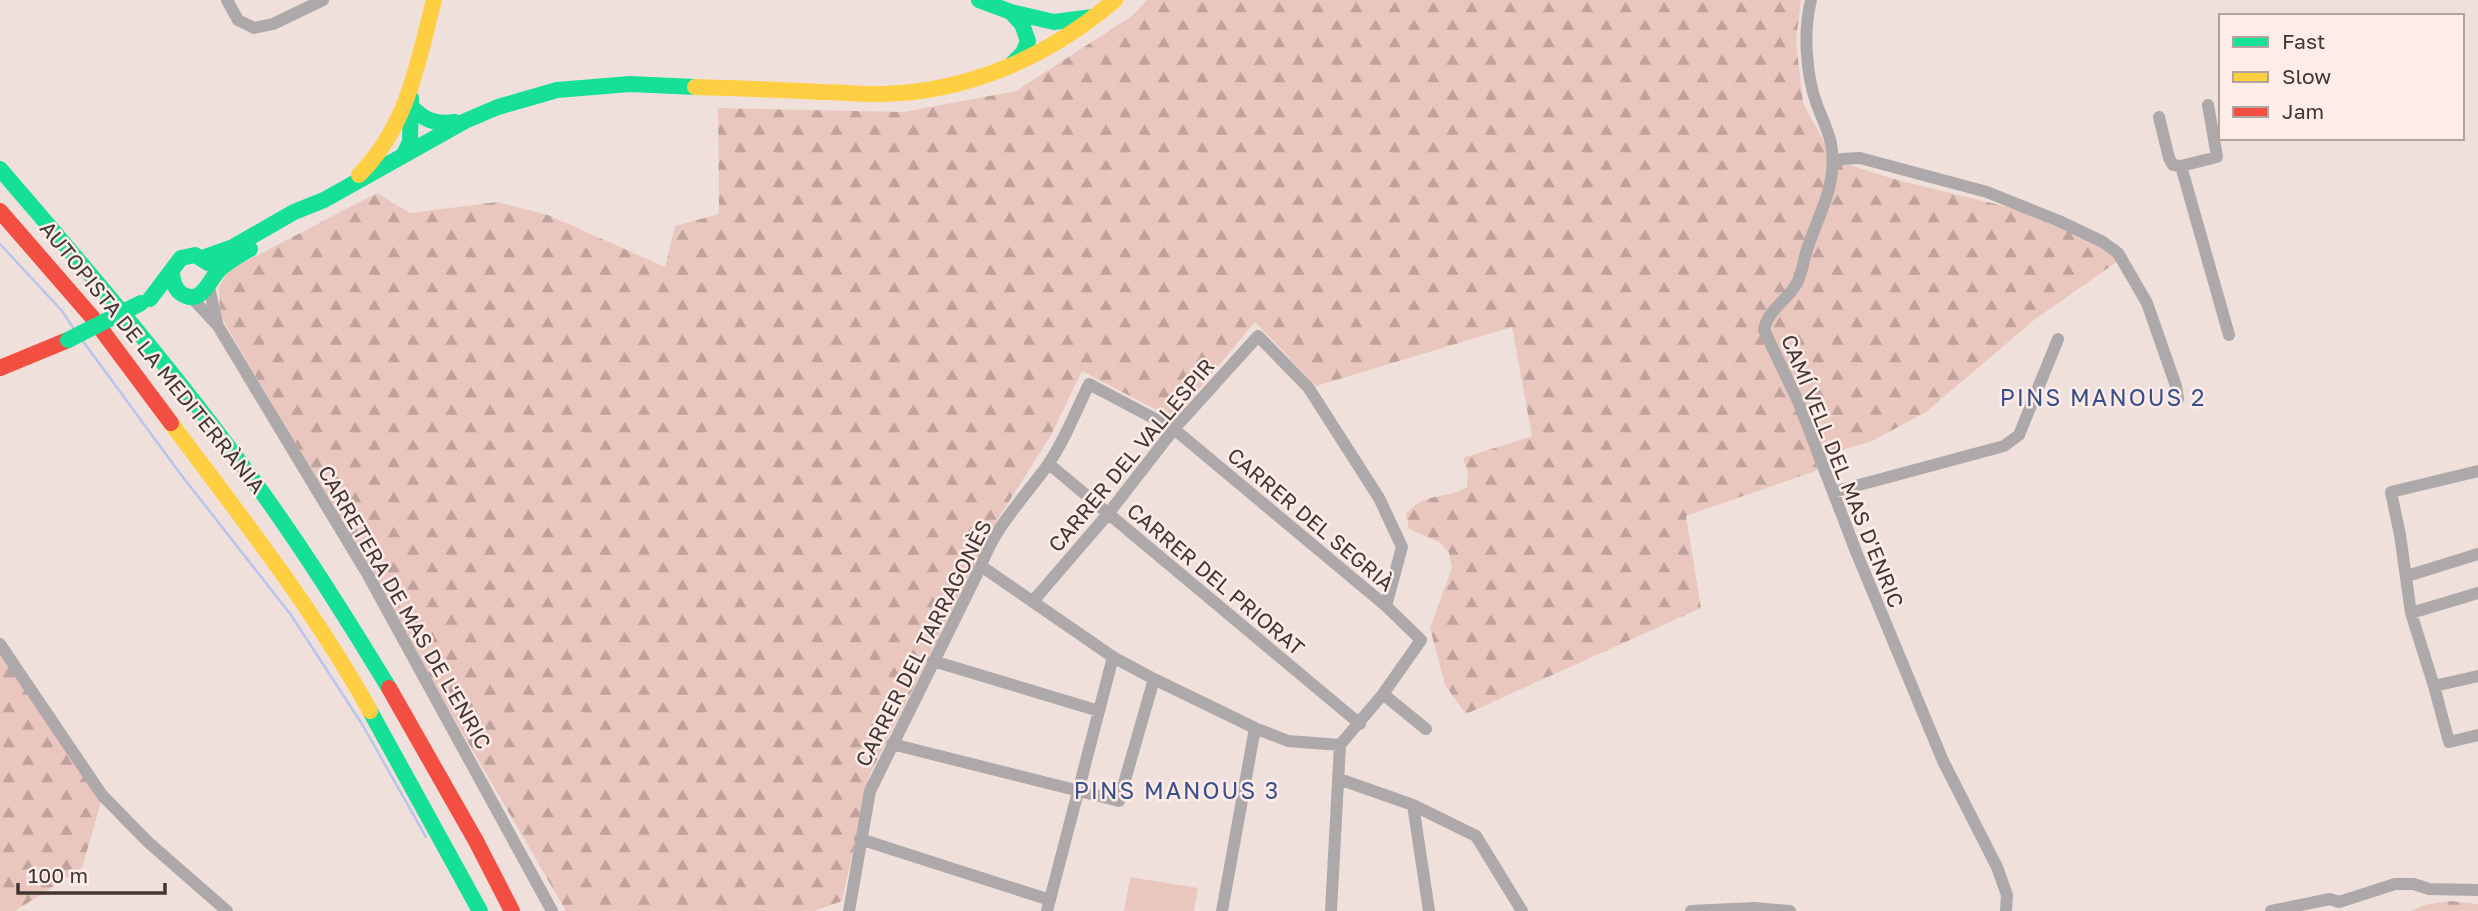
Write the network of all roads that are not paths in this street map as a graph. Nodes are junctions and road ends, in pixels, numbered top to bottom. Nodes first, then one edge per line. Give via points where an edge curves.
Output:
1 (228, 0) edge
2 (323, 0) edge
3 (434, 0) edge
4 (979, 0) edge
5 (1115, 0) edge
6 (1811, 0) edge
7 (1011, 12) junction
8 (1095, 17) junction
9 (1041, 20) junction
10 (1027, 36) junction
11 (1048, 48) junction
12 (1008, 68) junction
13 (412, 81) junction
14 (411, 105) junction
15 (2208, 105) dead end
16 (2159, 117) dead end
17 (465, 121) junction
18 (403, 155) junction
19 (2181, 166) junction
20 (1832, 168) junction
21 (0, 169) edge
22 (352, 183) junction
23 (324, 200) junction
24 (0, 211) edge
25 (202, 258) junction
26 (172, 270) junction
27 (211, 282) junction
28 (185, 295) junction
29 (145, 301) junction
30 (218, 327) junction
31 (2229, 335) dead end
32 (2058, 339) dead end
33 (0, 368) edge
34 (2178, 399) dead end
35 (1174, 429) junction
36 (1049, 464) junction
37 (2478, 471) edge
38 (1833, 492) junction
39 (1108, 514) junction
40 (2478, 554) edge
41 (981, 566) junction
42 (2407, 576) junction
43 (2478, 593) edge
44 (1034, 600) junction
45 (1386, 606) junction
46 (2411, 613) junction
47 (0, 644) edge
48 (1113, 657) junction
49 (933, 661) junction
50 (2478, 676) edge
51 (1154, 679) junction
52 (2434, 686) junction
53 (1382, 694) junction
54 (1099, 711) junction
55 (1360, 724) junction
56 (1255, 728) junction
57 (1426, 729) dead end
58 (2478, 735) edge
59 (892, 744) junction
60 (1340, 745) junction
61 (1339, 779) junction
62 (1079, 792) junction
63 (1413, 805) junction
64 (860, 839) junction
65 (2478, 890) edge
66 (1049, 905) edge
67 (227, 911) edge
68 (480, 911) edge
69 (512, 911) edge
70 (552, 911) edge
71 (849, 911) edge
72 (1222, 911) edge
73 (1331, 911) edge
74 (1429, 911) edge
75 (1522, 911) edge
76 (1691, 911) edge
77 (1790, 911) edge
78 (2006, 911) edge
79 (2271, 911) edge

1 - 2 street via 238,20 254,28
3 - 13 main road
4 - 7 main road
5 - 8 main road
6 - 20 street, CAMÍ VELL DEL MAS D'ENRIC via 1807,56 1816,103 1831,136
7 - 9 main road
7 - 10 main road
8 - 9 main road
8 - 11 main road
9 - 10 main road via 1032,21
9 - 11 main road via 1053,31
10 - 11 main road via 1035,46
10 - 12 main road via 1023,53
11 - 12 main road
12 - 17 main road via 954,85 882,94 587,86 523,99
13 - 14 main road
13 - 22 main road via 388,141
14 - 17 main road via 431,123
14 - 18 main road via 411,142
15 - 19 street via 2217,157
16 - 19 street via 2169,159
17 - 18 main road
18 - 22 main road
19 - 31 street
20 - 34 street via 1841,159 1860,158 1987,191 2103,242 2118,253 2147,303
20 - 38 street, CAMÍ VELL DEL MAS D'ENRIC via 1798,282 1773,310 1764,330
21 - 69 main road, AUTOPISTA DE LA MEDITERRÀNIA via 114,303 269,502 388,685
22 - 23 main road
23 - 25 main road
23 - 27 main road via 236,257
24 - 68 main road, AUTOPISTA DE LA MEDITERRÀNIA via 92,317 304,607 362,697
25 - 26 main road via 181,258
25 - 27 main road via 210,267
26 - 28 main road via 173,285
26 - 29 main road
27 - 28 main road via 204,292
27 - 30 street
28 - 29 main road
28 - 30 street
29 - 33 main road, bridge
30 - 70 street, CARRETERA DE MAS DE L'ENRIC via 368,575
32 - 38 street via 2019,435 2004,446
35 - 36 street, CARRER DEL TARRAGONÈS via 1089,384
35 - 39 street, CARRER DEL VALLESPIR
35 - 45 street, CARRER DEL SEGRIÀ
35 - 45 street, CARRER DEL VALLESPIR via 1258,335 1308,387 1379,498 1402,547
36 - 39 street, CARRER DEL PRIORAT
36 - 41 street, CARRER DEL TARRAGONÈS via 1012,510
37 - 42 street via 2391,492
38 - 78 street, CAMÍ VELL DEL MAS D'ENRIC via 1943,761 1997,867 2007,895
39 - 44 street, CARRER DEL VALLESPIR
39 - 55 street, CARRER DEL PRIORAT
40 - 42 street
41 - 44 street
41 - 49 street, CARRER DEL TARRAGONÈS
42 - 46 street
43 - 46 street
44 - 48 street
45 - 53 street, CARRER DEL SEGRIÀ via 1421,640
46 - 52 street
47 - 67 street via 102,795
48 - 51 street
48 - 54 street
49 - 54 street
49 - 59 street, CARRER DEL TARRAGONÈS
50 - 52 street
51 - 56 street
51 - 62 street via 1119,801
52 - 58 street via 2449,742
53 - 55 street
53 - 57 street
54 - 62 street
55 - 60 street
56 - 60 street via 1289,741
56 - 72 street
59 - 62 street
59 - 64 street, CARRER DEL TARRAGONÈS via 870,791
60 - 61 street
61 - 63 street
61 - 73 street
62 - 66 street
63 - 74 street
63 - 75 street via 1476,836
64 - 66 street
64 - 71 street, CARRER DEL TARRAGONÈS
65 - 79 street via 2395,884 2339,902 2330,899
76 - 77 street

